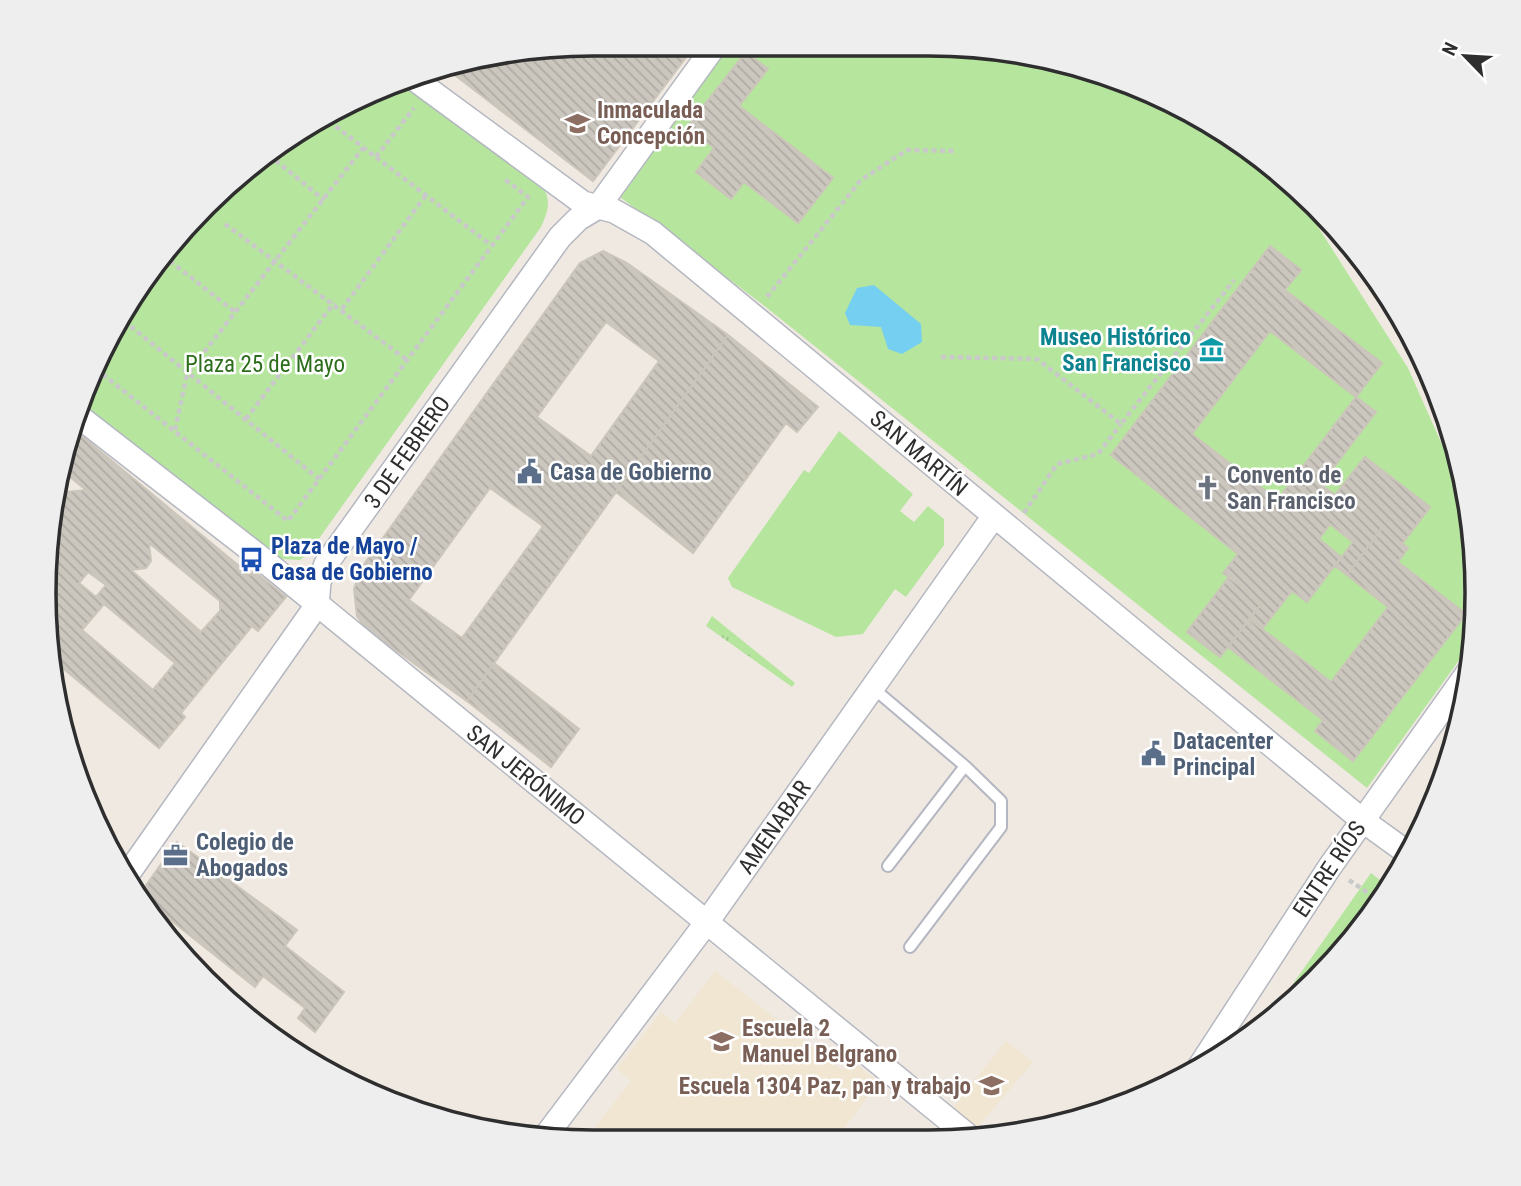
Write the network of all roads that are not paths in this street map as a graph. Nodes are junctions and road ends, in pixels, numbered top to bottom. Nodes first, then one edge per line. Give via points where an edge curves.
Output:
1 (707, 56) edge
2 (421, 84) edge
3 (598, 207) junction
4 (84, 420) edge
5 (994, 516) junction
6 (317, 605) junction
7 (873, 688) junction
8 (1456, 688) edge
9 (965, 765) junction
10 (1362, 820) junction
11 (1400, 848) edge
12 (888, 866) dead end
13 (132, 868) edge
14 (707, 922) junction
15 (910, 947) dead end
16 (1212, 1048) edge
17 (552, 1128) edge
18 (960, 1129) edge

1 - 3 street, 3 DE FEBRERO
2 - 3 street, SAN MARTÍN via 568,194
3 - 5 street, SAN MARTÍN via 633,219 653,233
3 - 6 street, 3 DE FEBRERO via 560,237 326,564
4 - 6 street, SAN JERÓNIMO
5 - 7 street, AMENABAR
5 - 10 street, SAN MARTÍN
6 - 13 street, 3 DE FEBRERO
6 - 14 street, SAN JERÓNIMO
7 - 9 lane
7 - 14 street, AMENABAR
8 - 10 street, ENTRE RÍOS
9 - 12 lane
9 - 15 lane via 1001,801 1000,827
10 - 11 street, SAN MARTÍN
10 - 16 street, ENTRE RÍOS
14 - 17 street, AMENABAR
14 - 18 street, SAN JERÓNIMO

